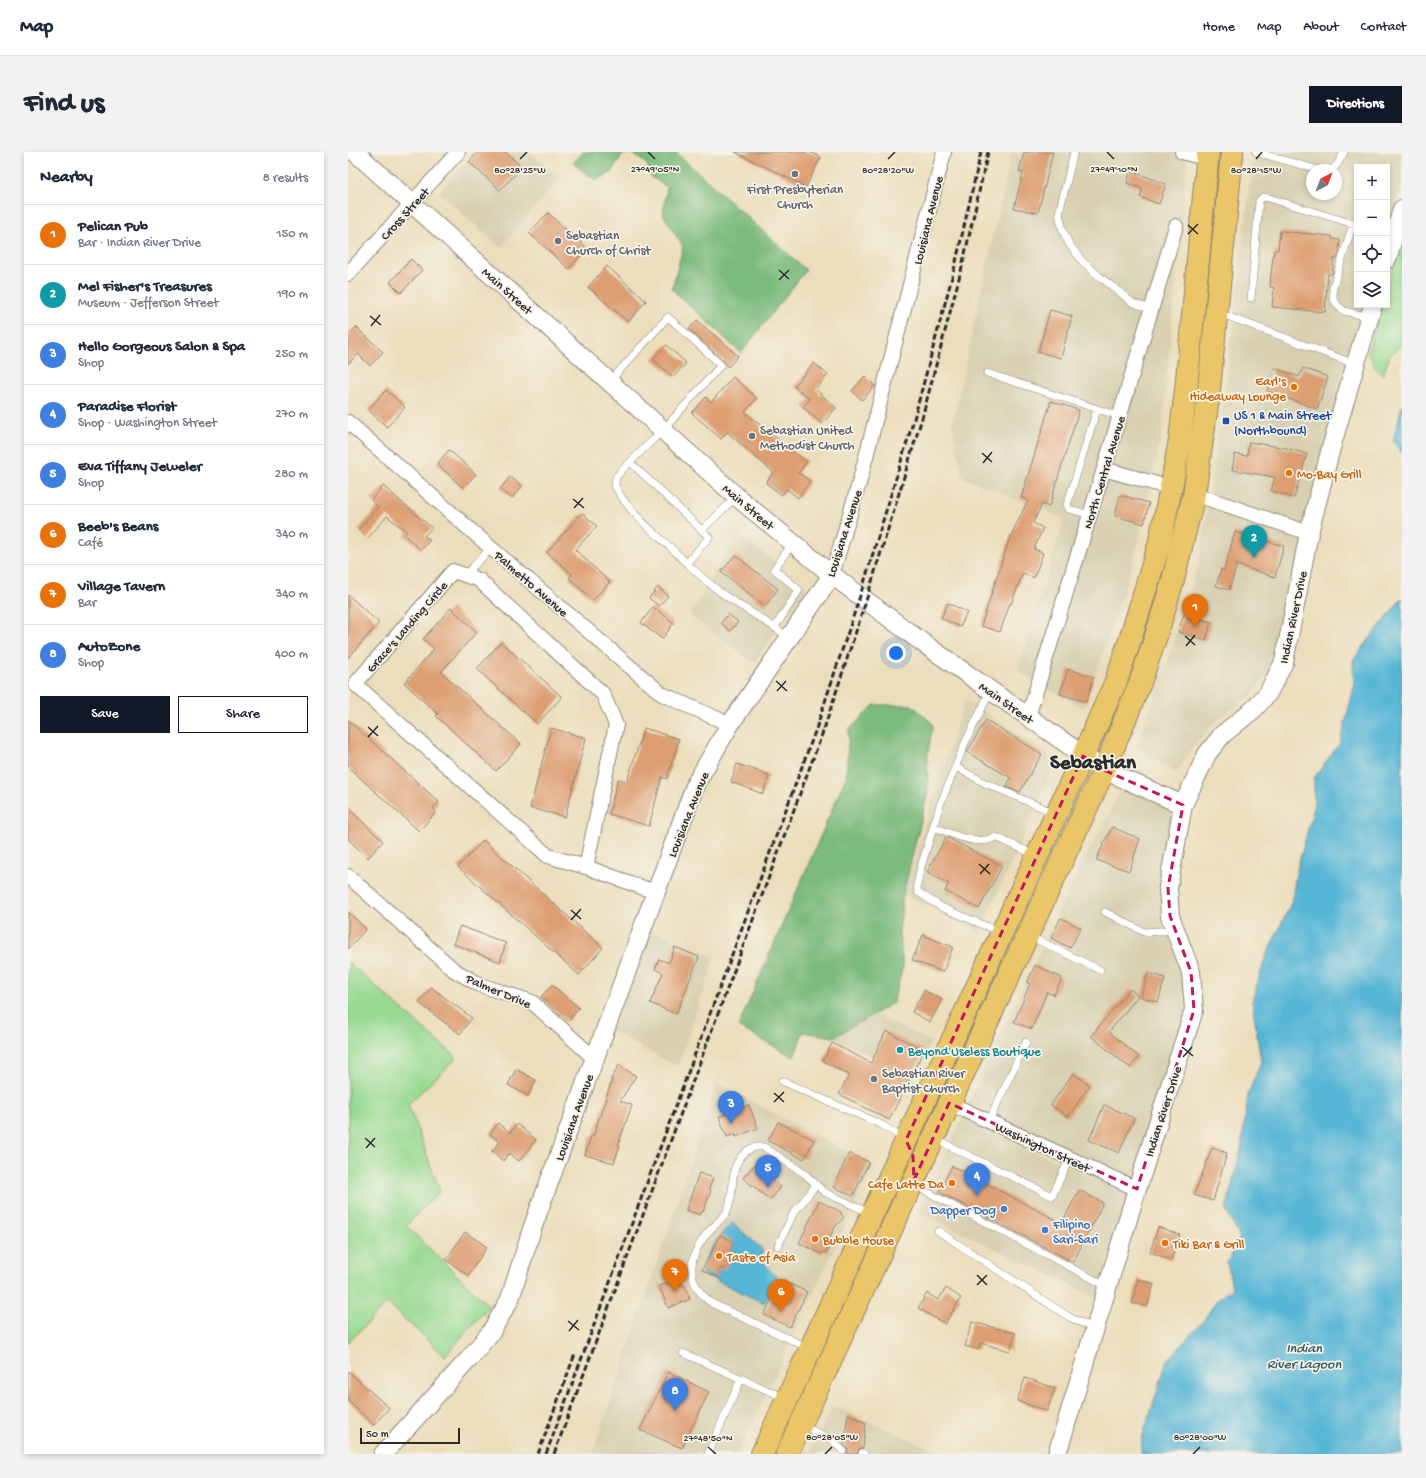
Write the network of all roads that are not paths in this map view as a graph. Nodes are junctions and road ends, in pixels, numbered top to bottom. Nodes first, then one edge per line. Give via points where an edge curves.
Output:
1 (355, 152) edge
2 (458, 152) edge
3 (944, 152) edge
4 (1074, 152) edge
5 (1182, 152) edge
6 (1232, 152) edge
7 (1258, 152) edge
8 (1344, 152) edge
9 (1208, 155) edge
10 (1338, 164) edge
11 (1306, 166) edge
12 (413, 204) junction
13 (1226, 207) junction
14 (1402, 210) edge
15 (1354, 225) edge
16 (1176, 226) dead end
17 (1354, 228) edge
18 (1390, 236) edge
19 (348, 274) edge
20 (1251, 298) dead end
21 (1151, 309) junction
22 (1371, 311) edge
23 (1217, 312) junction
24 (1356, 364) junction
25 (987, 373) dead end
26 (610, 382) junction
27 (1097, 409) junction
28 (1120, 416) junction
29 (348, 422) edge
30 (663, 430) junction
31 (630, 462) junction
32 (1104, 469) junction
33 (1171, 488) junction
34 (1194, 494) junction
35 (736, 496) junction
36 (1090, 515) junction
37 (702, 530) junction
38 (1309, 532) junction
39 (793, 543) junction
40 (491, 548) junction
41 (687, 563) junction
42 (465, 575) junction
43 (832, 575) junction
44 (774, 627) junction
45 (789, 638) junction
46 (990, 691) junction
47 (1028, 717) junction
48 (729, 726) junction
49 (1083, 756) junction
50 (956, 767) junction
51 (1104, 770) junction
52 (1184, 805) junction
53 (1056, 814) junction
54 (934, 827) junction
55 (1037, 856) junction
56 (586, 867) junction
57 (348, 876) edge
58 (655, 892) junction
59 (1105, 912) dead end
60 (1175, 930) junction
61 (1002, 933) junction
62 (1027, 935) junction
63 (1100, 970) dead end
64 (1026, 1042) dead end
65 (594, 1058) junction
66 (944, 1058) junction
67 (782, 1081) dead end
68 (949, 1103) junction
69 (989, 1121) junction
70 (933, 1138) junction
71 (906, 1140) junction
72 (1070, 1158) junction
73 (913, 1182) junction
74 (816, 1185) junction
75 (1137, 1189) junction
76 (872, 1214) junction
77 (938, 1231) dead end
78 (778, 1246) dead end
79 (1108, 1287) junction
80 (1095, 1329) junction
81 (810, 1349) junction
82 (683, 1353) dead end
83 (741, 1379) junction
84 (787, 1399) junction
85 (801, 1425) junction
86 (844, 1448) dead end
87 (382, 1454) edge
88 (708, 1454) edge
89 (762, 1454) edge
90 (787, 1454) edge
91 (1057, 1454) edge

1 - 12 street, Main Street
2 - 12 street, Cross Street
3 - 43 street, Louisiana Avenue via 860,480
4 - 21 lane via 1059,213 1069,244 1094,271 1133,303
5 - 9 street
6 - 13 main road
7 - 11 lane
8 - 10 lane
9 - 13 main road via 1221,184
9 - 33 main road via 1186,390
12 - 19 street, Cross Street
12 - 26 street, Main Street
13 - 23 main road
14 - 18 street
15 - 20 lane via 1263,197 1259,201
16 - 21 street, North Central Avenue
17 - 22 lane via 1333,287 1333,298 1344,311
21 - 28 street, North Central Avenue
22 - 24 street, Indian River Drive
23 - 24 lane
23 - 34 main road
24 - 38 street, Indian River Drive
25 - 27 lane
26 - 30 street, Main Street
26 - 30 lane via 668,317 721,365
27 - 28 lane
27 - 36 lane via 1067,505 1069,509
28 - 32 street, North Central Avenue
29 - 40 street, Palmetto Avenue
30 - 31 lane
30 - 35 street, Main Street
31 - 37 lane
31 - 41 lane via 616,477 614,486 623,502
32 - 33 street
32 - 36 street, North Central Avenue
33 - 49 main road via 1159,545 1130,640 1116,682
34 - 38 street
34 - 51 main road via 1156,636 1140,683
35 - 37 lane
35 - 39 street, Main Street
36 - 47 street, North Central Avenue
37 - 41 lane via 709,537
38 - 52 street, Indian River Drive via 1284,662 1268,693 1254,709 1222,735 1207,754
39 - 43 street, Main Street
39 - 44 lane via 774,569 799,590
40 - 42 lane
40 - 48 street, Palmetto Avenue via 662,694
41 - 44 lane via 721,592
42 - 56 street, Grace's Landing Circle via 479,580 602,694 616,726
42 - 56 street, Grace's Landing Circle via 453,571 355,684 548,856
43 - 45 street, Louisiana Avenue
43 - 46 street, Main Street
44 - 45 lane
45 - 48 street, Louisiana Avenue
46 - 47 street, Main Street
46 - 50 lane
47 - 49 street, Main Street
48 - 58 street, Louisiana Avenue via 696,783
49 - 51 street, Main Street
49 - 53 main road
50 - 53 lane via 983,782
50 - 54 lane
51 - 52 street, Main Street
51 - 62 main road
52 - 60 street, Indian River Drive via 1168,888 1170,916
53 - 55 main road
54 - 55 lane via 971,840 989,841 996,837
54 - 61 lane via 920,870 918,892 941,907
55 - 61 main road
56 - 58 street, Grace's Landing Circle
57 - 65 street, Palmer Drive via 454,970 480,985 532,1002
58 - 65 street, Louisiana Avenue
59 - 60 lane via 1144,932
60 - 75 street, Indian River Drive via 1191,972 1194,1010
61 - 66 main road
62 - 63 lane
62 - 68 main road
64 - 69 lane
65 - 87 street, Louisiana Avenue via 510,1299 491,1332 468,1360
66 - 68 main road via 944,1089
66 - 71 main road
67 - 71 lane via 882,1125
68 - 69 street, Washington Street
68 - 70 main road
69 - 72 street, Washington Street
70 - 72 lane via 1052,1196
70 - 73 main road
71 - 73 main road via 913,1156
71 - 76 main road
72 - 75 street, Washington Street
73 - 79 lane
73 - 85 main road
74 - 76 lane via 824,1192
74 - 78 lane via 793,1214
74 - 81 lane via 805,1174 764,1147 756,1146 748,1150 737,1161 734,1169 732,1193 726,1213 699,1246 692,1266 693,1281 704,1298
75 - 79 street, Indian River Drive
76 - 81 main road
77 - 80 lane via 1068,1317
79 - 80 street, Indian River Drive
80 - 91 street, Indian River Drive
81 - 84 main road
82 - 83 lane
83 - 84 lane
83 - 88 lane
84 - 89 main road
85 - 86 lane
85 - 90 main road

